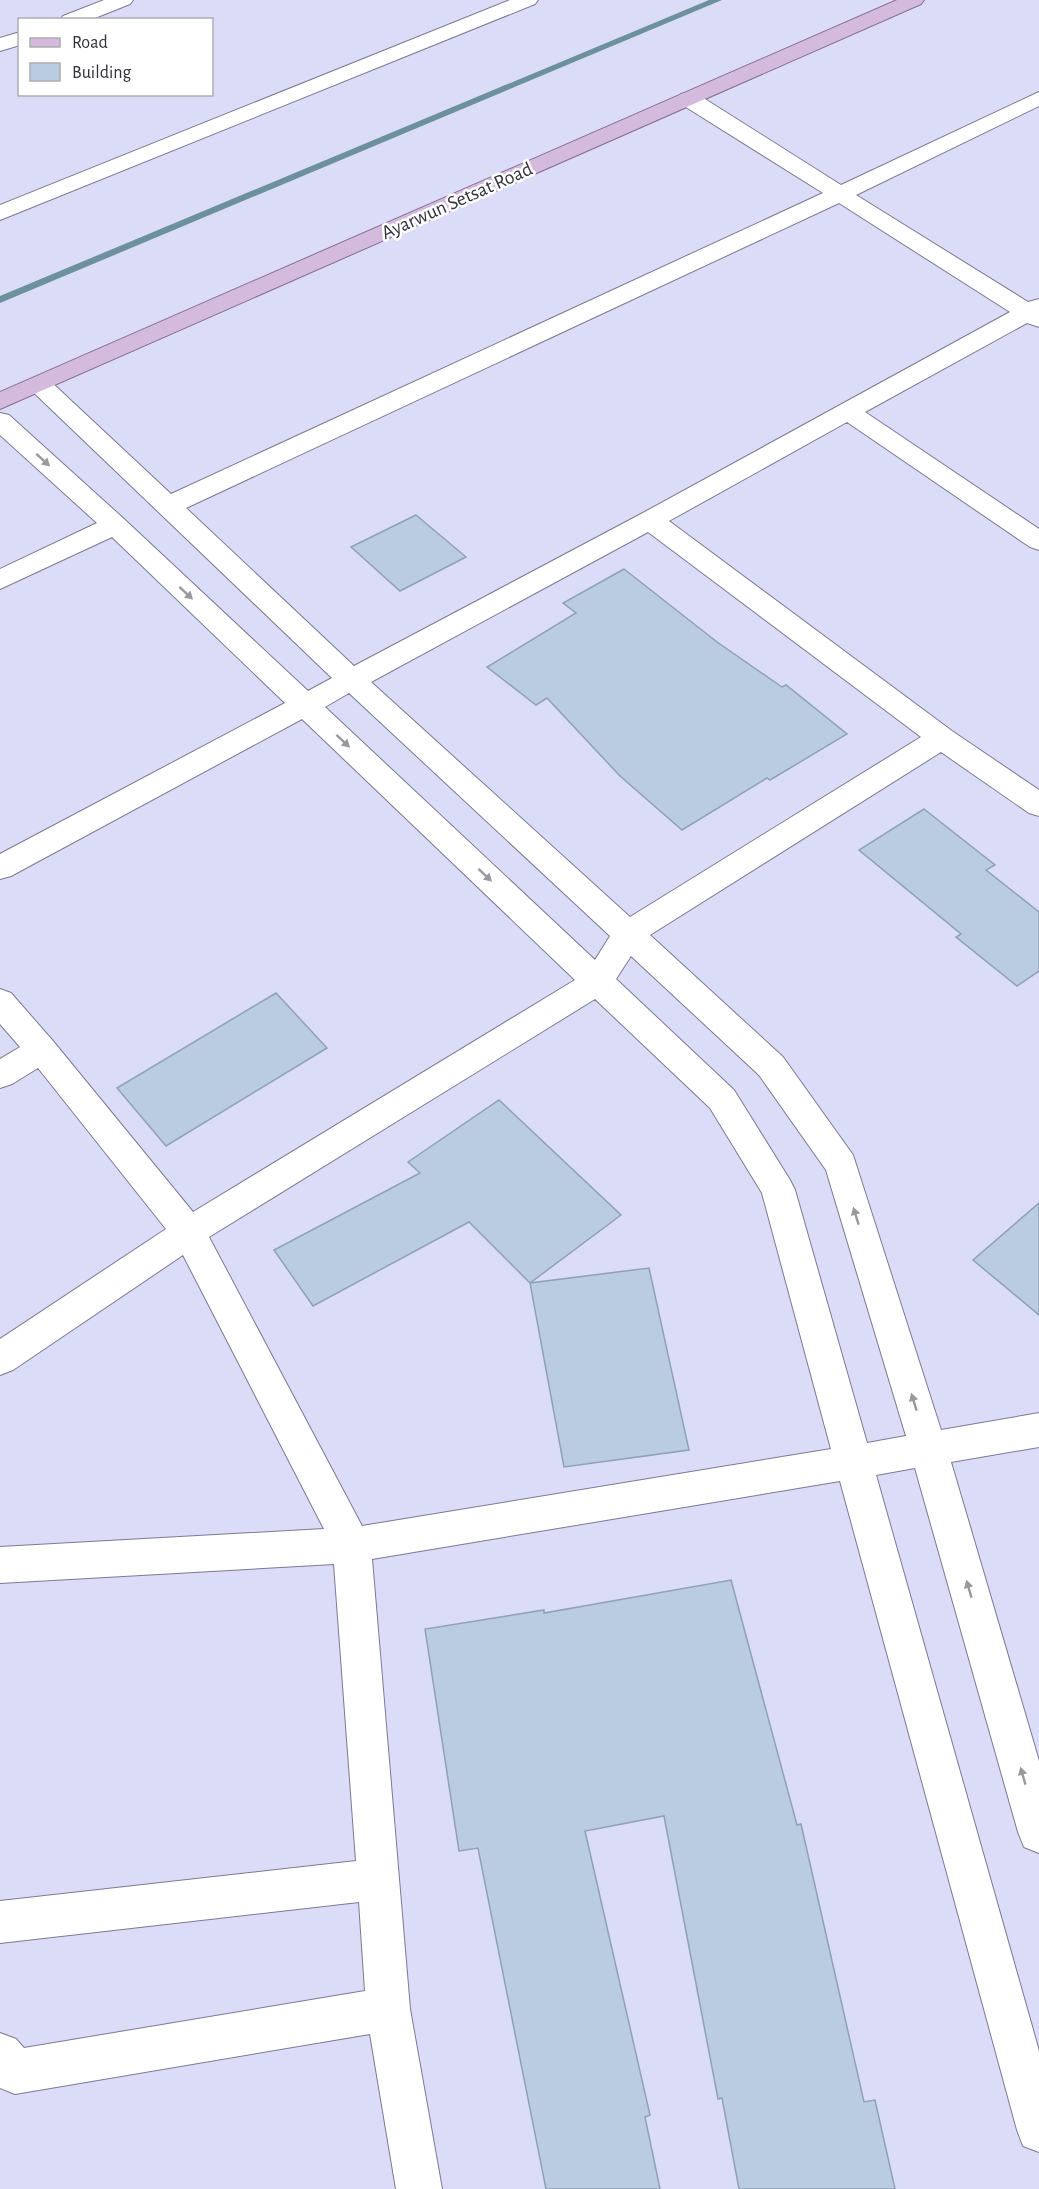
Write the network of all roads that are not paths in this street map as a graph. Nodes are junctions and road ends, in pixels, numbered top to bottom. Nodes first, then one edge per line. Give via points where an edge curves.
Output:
1 (123, 0) edge
2 (528, 0) edge
3 (914, 0) edge
4 (75, 18) edge
5 (18, 39) edge
6 (0, 45) edge
7 (1039, 98) edge
8 (689, 99) junction
9 (838, 195) junction
10 (0, 213) edge
11 (1035, 313) edge
12 (40, 385) junction
13 (0, 401) edge
14 (847, 411) junction
15 (0, 421) edge
16 (168, 506) junction
17 (651, 520) junction
18 (115, 525) junction
19 (1039, 541) edge
20 (0, 580) edge
21 (352, 680) junction
22 (304, 705) junction
23 (942, 738) junction
24 (1039, 805) edge
25 (0, 868) edge
26 (629, 933) junction
27 (597, 982) junction
28 (0, 1002) edge
29 (42, 1050) junction
30 (0, 1075) edge
31 (189, 1232) junction
32 (0, 1359) edge
33 (1039, 1430) edge
34 (927, 1447) junction
35 (855, 1462) junction
36 (352, 1545) junction
37 (0, 1565) edge
38 (1039, 1832) edge
39 (378, 1879) junction
40 (0, 1922) edge
41 (388, 2009) junction
42 (0, 2055) edge
43 (1039, 2130) edge
44 (419, 2189) edge

1 - 4 street
2 - 10 street
3 - 8 main road, Ayarwun Setsat Road
5 - 6 street
7 - 9 street
8 - 9 street
8 - 12 main road, Ayarwun Setsat Road
9 - 11 street
9 - 16 street
11 - 14 street
12 - 13 main road, Ayarwun Setsat Road
12 - 16 street
14 - 17 street
14 - 19 street
15 -> 18 street
16 - 21 street
17 - 21 street
17 - 23 street
18 - 20 street
18 -> 22 street
21 - 22 street
21 - 26 street
22 - 25 street
22 -> 27 street
23 - 24 street
23 - 26 street
26 - 27 street
34 -> 26 street via 840,1165 771,1066
27 - 31 street
27 - 35 street via 722,1099 778,1190
28 - 29 street
29 - 30 street
29 - 31 street
31 - 32 street
31 - 36 street
33 - 34 street
34 - 35 street
38 -> 34 street
35 - 36 street
35 - 43 street
36 - 37 street
36 - 39 street
39 - 40 street
39 - 41 street
41 - 42 street via 15,2072
41 - 44 street

